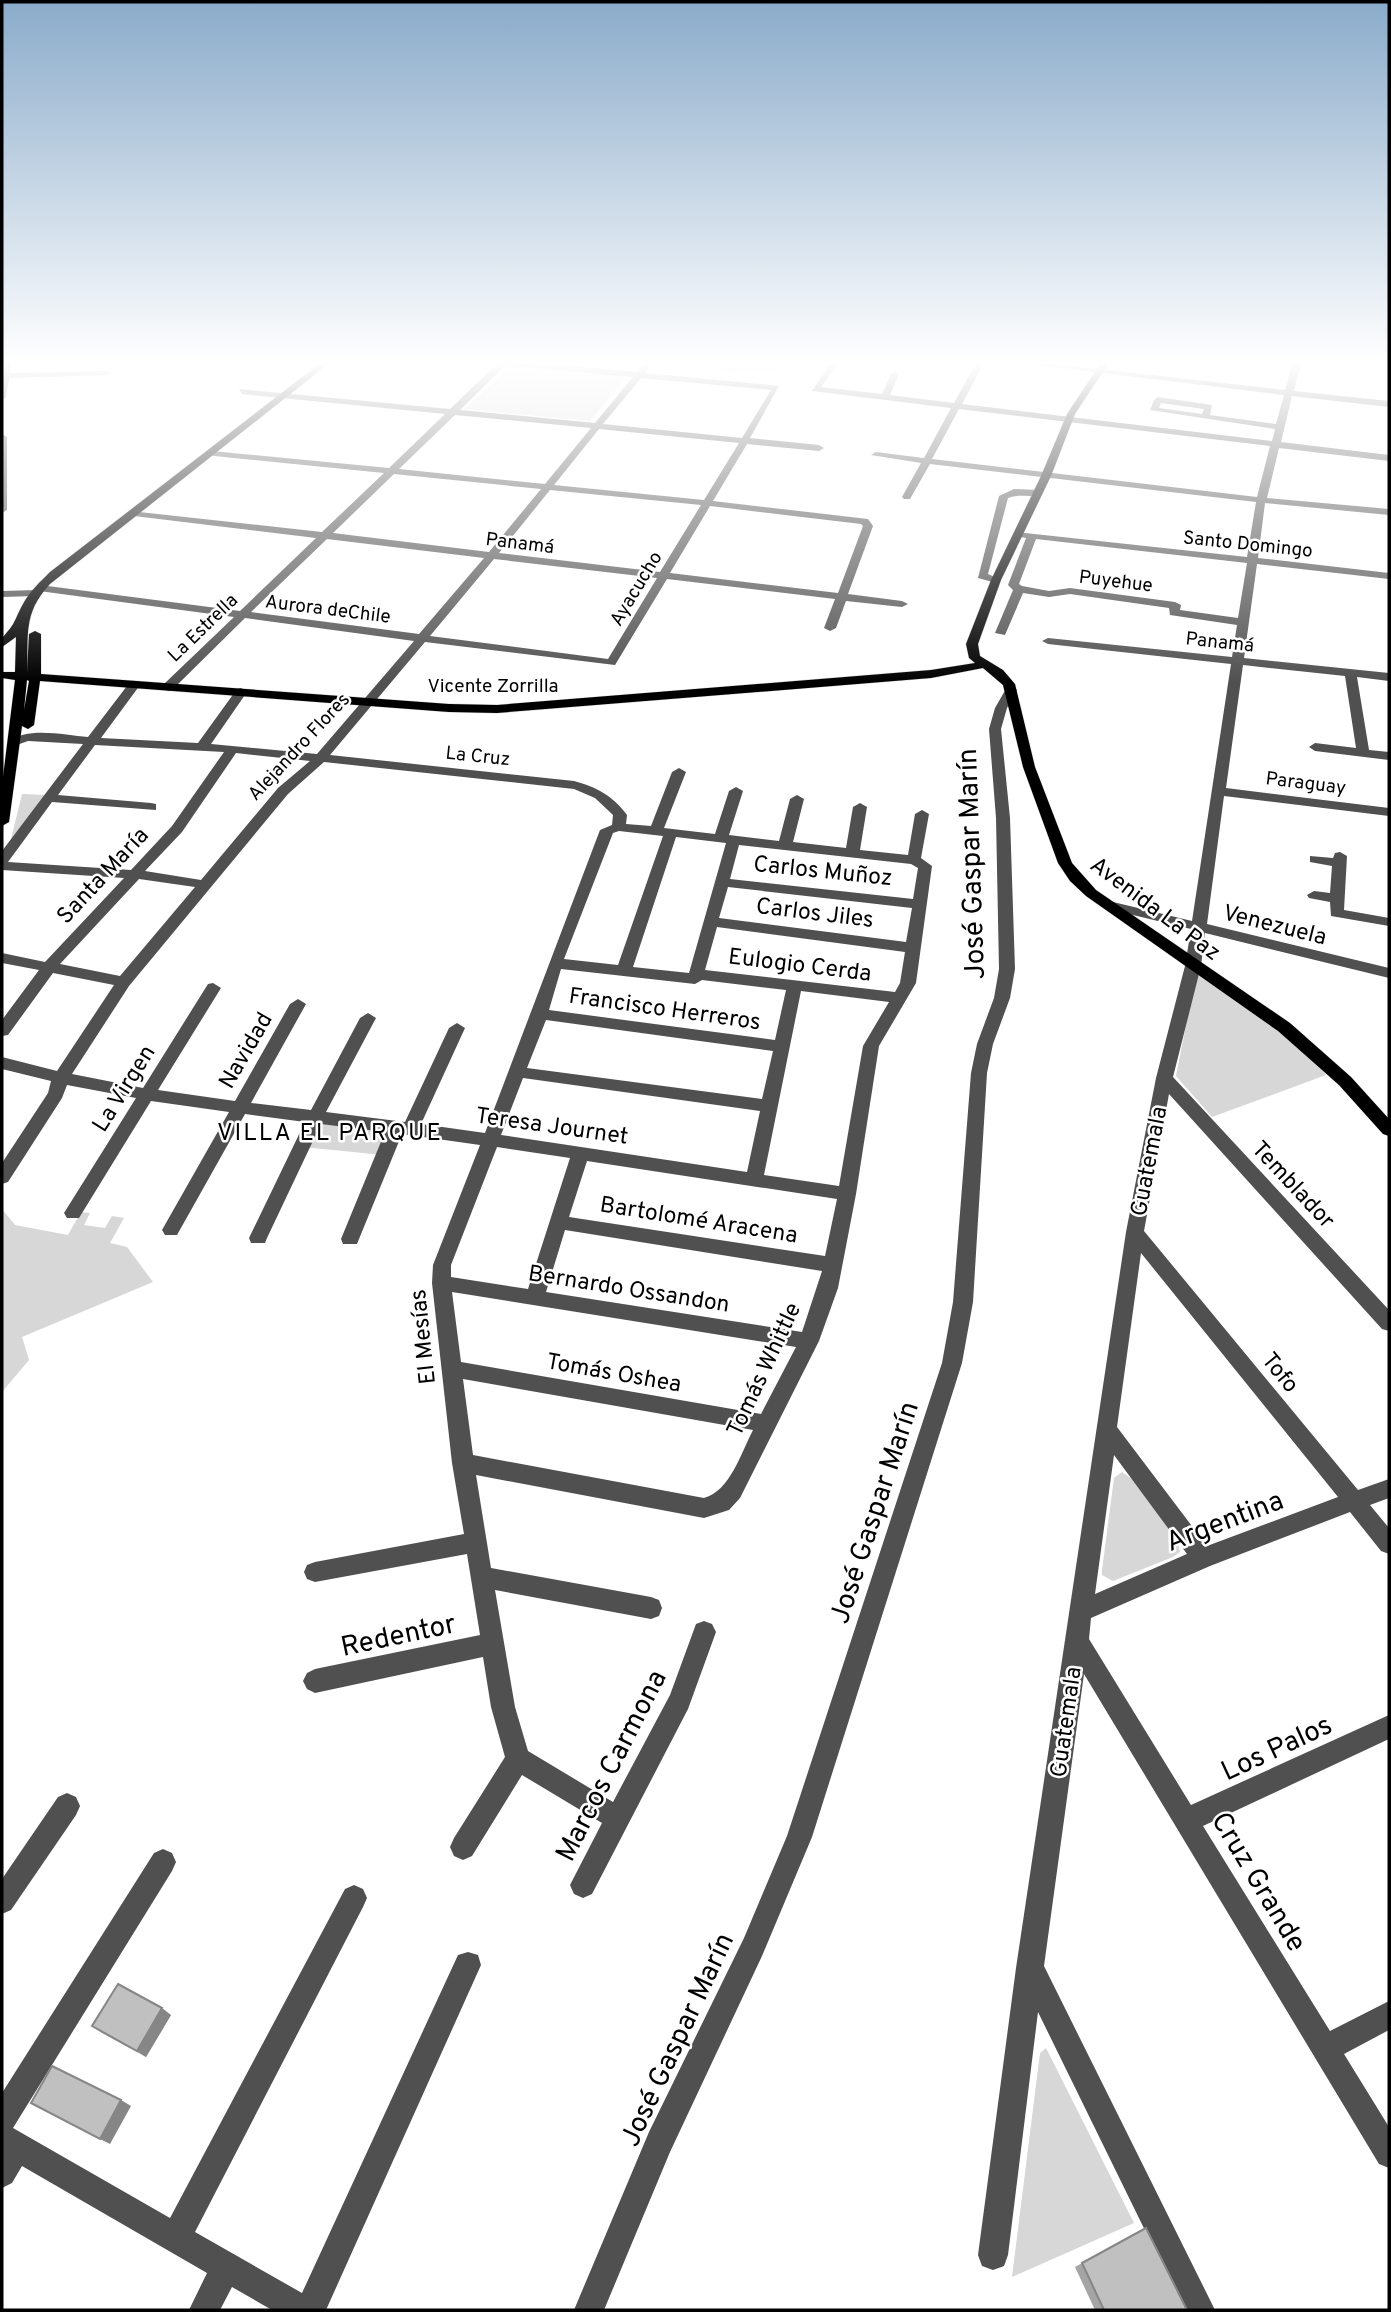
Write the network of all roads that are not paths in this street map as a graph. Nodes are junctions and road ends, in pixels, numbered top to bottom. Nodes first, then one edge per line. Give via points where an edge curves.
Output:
1 (2, 469) edge
2 (193, 469) edge
3 (381, 469) edge
4 (562, 469) edge
5 (728, 469) edge
6 (922, 469) edge
7 (993, 469) edge
8 (1049, 469) edge
9 (1269, 469) edge
10 (393, 470) junction
11 (1046, 476) junction
12 (548, 486) junction
13 (1038, 493) junction
14 (907, 497) dead end
15 (1261, 500) junction
16 (708, 503) junction
17 (2, 510) edge
18 (1389, 512) edge
19 (134, 513) junction
20 (1019, 534) junction
21 (1032, 536) junction
22 (325, 537) junction
23 (491, 556) junction
24 (1251, 561) junction
25 (663, 576) junction
26 (1389, 576) edge
27 (996, 580) junction
28 (1019, 589) junction
29 (36, 592) junction
30 (2, 594) edge
31 (842, 597) junction
32 (902, 604) dead end
33 (243, 615) junction
34 (24, 622) junction
35 (1241, 622) junction
36 (830, 628) dead end
37 (1001, 633) dead end
38 (420, 638) junction
39 (1048, 641) dead end
40 (2, 644) edge
41 (1237, 660) junction
42 (611, 663) joint
43 (983, 664) junction
44 (1350, 673) junction
45 (2, 675) edge
46 (28, 677) junction
47 (1389, 677) edge
48 (134, 685) junction
49 (168, 687) junction
50 (1011, 690) junction
51 (241, 692) junction
52 (369, 701) junction
53 (20, 739) junction
54 (94, 739) junction
55 (202, 747) junction
56 (1315, 747) dead end
57 (233, 749) junction
58 (1363, 752) junction
59 (1389, 755) edge
60 (2, 756) edge
61 (321, 758) junction
62 (679, 772) dead end
63 (9, 781) junction
64 (1218, 791) junction
65 (736, 792) dead end
66 (51, 797) junction
67 (797, 799) dead end
68 (151, 807) dead end
69 (860, 807) dead end
70 (1389, 812) edge
71 (922, 814) dead end
72 (2, 821) edge
73 (619, 827) junction
74 (663, 831) junction
75 (727, 838) junction
76 (785, 845) junction
77 (852, 853) junction
78 (1315, 859) dead end
79 (2, 860) edge
80 (914, 860) junction
81 (2, 866) edge
82 (134, 874) junction
83 (722, 882) junction
84 (207, 885) junction
85 (1314, 895) dead end
86 (1337, 899) junction
87 (919, 904) junction
88 (1110, 905) junction
89 (711, 922) junction
90 (1389, 922) edge
91 (1198, 928) junction
92 (913, 948) junction
93 (2, 958) edge
94 (555, 963) junction
95 (1193, 966) junction
96 (48, 967) junction
97 (624, 971) junction
98 (1389, 973) edge
99 (696, 977) junction
100 (124, 982) junction
101 (794, 987) junction
102 (213, 988) dead end
103 (899, 998) junction
104 (298, 1004) dead end
105 (540, 1014) junction
106 (368, 1018) dead end
107 (457, 1028) dead end
108 (2, 1031) edge
109 (783, 1047) junction
110 (2, 1063) edge
111 (518, 1072) junction
112 (1164, 1078) junction
113 (60, 1079) junction
114 (146, 1093) junction
115 (239, 1106) junction
116 (768, 1106) junction
117 (316, 1116) junction
118 (403, 1128) junction
119 (1389, 1130) edge
120 (489, 1141) junction
121 (580, 1154) junction
122 (2, 1177) edge
123 (754, 1180) junction
124 (847, 1194) junction
125 (73, 1213) dead end
126 (558, 1222) junction
127 (171, 1230) dead end
128 (1135, 1232) junction
129 (258, 1238) dead end
130 (350, 1239) dead end
131 (832, 1265) junction
132 (441, 1283) junction
133 (535, 1298) junction
134 (1389, 1323) edge
135 (809, 1341) junction
136 (452, 1370) junction
137 (768, 1424) junction
138 (1108, 1431) junction
139 (463, 1463) junction
140 (1389, 1488) edge
141 (1354, 1501) junction
142 (476, 1542) junction
143 (1389, 1544) edge
144 (1203, 1558) junction
145 (315, 1572) dead end
146 (482, 1577) junction
147 (651, 1608) dead end
148 (1082, 1611) junction
149 (704, 1632) dead end
150 (1076, 1640) junction
151 (493, 1644) junction
152 (315, 1681) dead end
153 (1389, 1727) edge
154 (518, 1759) junction
155 (67, 1805) dead end
156 (618, 1818) junction
157 (1187, 1820) junction
158 (463, 1847) dead end
159 (163, 1862) dead end
160 (583, 1885) dead end
161 (354, 1898) dead end
162 (2, 1901) edge
163 (468, 1965) dead end
164 (1030, 1968) junction
165 (1389, 2015) edge
166 (1325, 2049) junction
167 (2, 2119) edge
168 (9, 2142) edge
169 (1389, 2154) edge
170 (2, 2173) edge
171 (176, 2238) junction
172 (993, 2255) dead end
173 (226, 2267) junction
174 (204, 2310) edge
175 (301, 2310) edge
176 (310, 2310) edge
177 (589, 2310) edge
178 (1200, 2310) edge

1 - 17 street
2 - 19 main road
3 - 10 street
4 - 12 street, Alejandro Flores
5 - 16 street, Ayacucho
6 - 14 street
7 - 11 street
8 - 11 main road
9 - 15 street, Guatemala
10 - 12 street
10 - 22 street, La Estrella
11 - 13 main road
11 - 15 street
12 - 16 street
12 - 23 street, Alejandro Flores
13 - 20 main road
13 - 27 street via 1004,496 982,576
15 - 18 street
15 - 24 street, Guatemala
16 - 25 street, Ayacucho
16 - 31 street via 864,521 868,526
19 - 22 street, Panamá
19 - 29 main road
20 - 21 street, Santo Domingo
20 - 27 main road
21 - 24 street, Santo Domingo
21 - 28 street via 1013,585
22 - 23 street, Panamá
22 - 33 street, La Estrella
23 - 25 street, Panamá
23 - 38 street, Alejandro Flores
24 - 26 street, Santo Domingo
24 - 35 street, Guatemala
25 - 31 street, Panamá
25 - 42 street, Ayacucho
27 - 43 main road via 971,649
28 - 35 street, Puyehue via 1175,605 1174,613
28 - 37 street
29 - 30 street, Aurora deChile
29 - 33 street, Aurora deChile
29 - 34 main road
29 - 46 main road
31 - 32 street, Panamá
31 - 36 street
33 - 38 street, Aurora deChile
33 - 49 street, La Estrella
34 - 40 main road
34 - 46 main road
35 - 41 street, Guatemala
38 - 42 street, Aurora deChile
38 - 52 street, Alejandro Flores
39 - 41 street, Panamá
41 - 44 street, Panamá
41 - 64 street, Guatemala
43 - 50 main road via 999,673
43 - 52 main road, Vicente Zorrilla via 931,674 522,708
44 - 47 street, Panamá
44 - 58 street
45 - 46 main road, Vicente Zorrilla
46 - 48 main road, Vicente Zorrilla
46 - 53 main road
48 - 49 main road, Vicente Zorrilla
48 - 54 street
49 - 51 main road, Vicente Zorrilla
50 - 88 main road, Avenida La Paz via 1020,738 1065,863 1083,886
50 - 177 street, José Gaspar Marín via 995,729 1003,818 1007,969 981,1066 963,1302 952,1363 799,1837 747,1959 659,2142
51 - 52 main road, Vicente Zorrilla
51 - 55 street
52 - 61 street, Alejandro Flores
53 - 54 street, La Cruz
53 - 63 main road
54 - 55 street, La Cruz
54 - 66 street
55 - 57 street, La Cruz
56 - 58 street
57 - 61 street, La Cruz
57 - 82 street, Santa María via 177,829
58 - 59 street
60 - 63 main road
61 - 73 street, La Cruz via 589,788 610,801 620,814
61 - 84 street, Alejandro Flores via 283,791
62 - 74 street
63 - 72 main road
64 - 70 street, Paraguay
64 - 91 street, Guatemala
65 - 75 street
66 - 68 street
66 - 79 street
67 - 76 street
69 - 77 street
71 - 80 street
73 - 74 street
73 - 94 street, El Mesías via 607,830
74 - 75 street
74 - 97 street
75 - 76 street
75 - 83 street
76 - 77 street
77 - 80 street
78 - 86 street via 1340,860
80 - 87 street, Tomás Whittle via 925,866
81 - 82 street
82 - 84 street
82 - 96 street, Santa María
83 - 87 street, Carlos Muñoz
83 - 89 street
84 - 100 street, Alejandro Flores
85 - 86 street
86 - 90 street via 1336,913
87 - 92 street, Tomás Whittle
88 - 91 street, Venezuela
88 - 95 main road, Avenida La Paz
89 - 92 street, Carlos Jiles
89 - 99 street
91 - 95 street, Guatemala
91 - 98 street, Venezuela
92 - 103 street, Tomás Whittle via 908,983
93 - 96 street
94 - 97 street, Eulogio Cerda
94 - 105 street, El Mesías
95 - 112 street, Guatemala
95 - 119 main road, Avenida La Paz via 1304,1043
96 - 100 street
96 - 108 street, Santa María
97 - 99 street, Eulogio Cerda
99 - 101 street, Eulogio Cerda
100 - 113 street, Alejandro Flores
101 - 103 street, Eulogio Cerda
101 - 109 street
102 - 114 street, La Virgen
103 - 124 street, Tomás Whittle via 871,1046
104 - 115 street, Navidad
105 - 109 street, Francisco Herreros
105 - 111 street, El Mesías
106 - 117 street
107 - 118 street
109 - 116 street
110 - 113 street, Teresa Journet
111 - 116 street
111 - 120 street, El Mesías
112 - 128 street, Guatemala
112 - 134 street, Temblador
113 - 114 street, Teresa Journet
113 - 122 street, Alejandro Flores via 56,1094
114 - 115 street, Teresa Journet
114 - 125 street, La Virgen
115 - 117 street, Teresa Journet
115 - 127 street, Navidad
116 - 123 street
117 - 118 street, Teresa Journet
117 - 129 street
118 - 120 street, Teresa Journet
118 - 130 street
120 - 121 street, Teresa Journet
120 - 132 street, El Mesías via 442,1265
121 - 123 street, Teresa Journet
121 - 126 street
123 - 124 street, Teresa Journet
124 - 131 street, Tomás Whittle
126 - 131 street, Bartolomé Aracena
126 - 133 street
128 - 138 street, Guatemala
128 - 141 street, Tofo
131 - 135 street, Tomás Whittle
132 - 133 street, Bernardo Ossandon
132 - 136 street, El Mesías
133 - 135 street, Bernardo Ossandon
135 - 137 street, Tomás Whittle
136 - 137 street, Tomás Oshea
136 - 139 street, El Mesías
137 - 139 street, Tomás Whittle via 732,1491 721,1503 704,1508
138 - 144 street
138 - 148 street, Guatemala
139 - 142 street, El Mesías
140 - 141 street, Argentina
141 - 143 street, Tofo
141 - 144 street, Argentina
142 - 145 street
142 - 146 street, El Mesías
144 - 148 street, Argentina
146 - 147 street
146 - 151 street, El Mesías
148 - 150 street, Guatemala
149 - 156 street, Marcos Carmona via 680,1701
150 - 157 street, Cruz Grande
150 - 164 street, Guatemala
151 - 152 street, Redentor
151 - 154 street, El Mesías via 503,1707
153 - 157 street, Los Palos
154 - 156 street
154 - 158 street
155 - 162 street
156 - 160 street, Marcos Carmona
157 - 166 street, Cruz Grande
159 - 167 street
161 - 171 street
163 - 176 street
164 - 172 street, Guatemala
164 - 178 street
165 - 166 street
166 - 169 street, Cruz Grande
168 - 170 street
168 - 171 street
171 - 173 street
173 - 174 street
173 - 175 street

